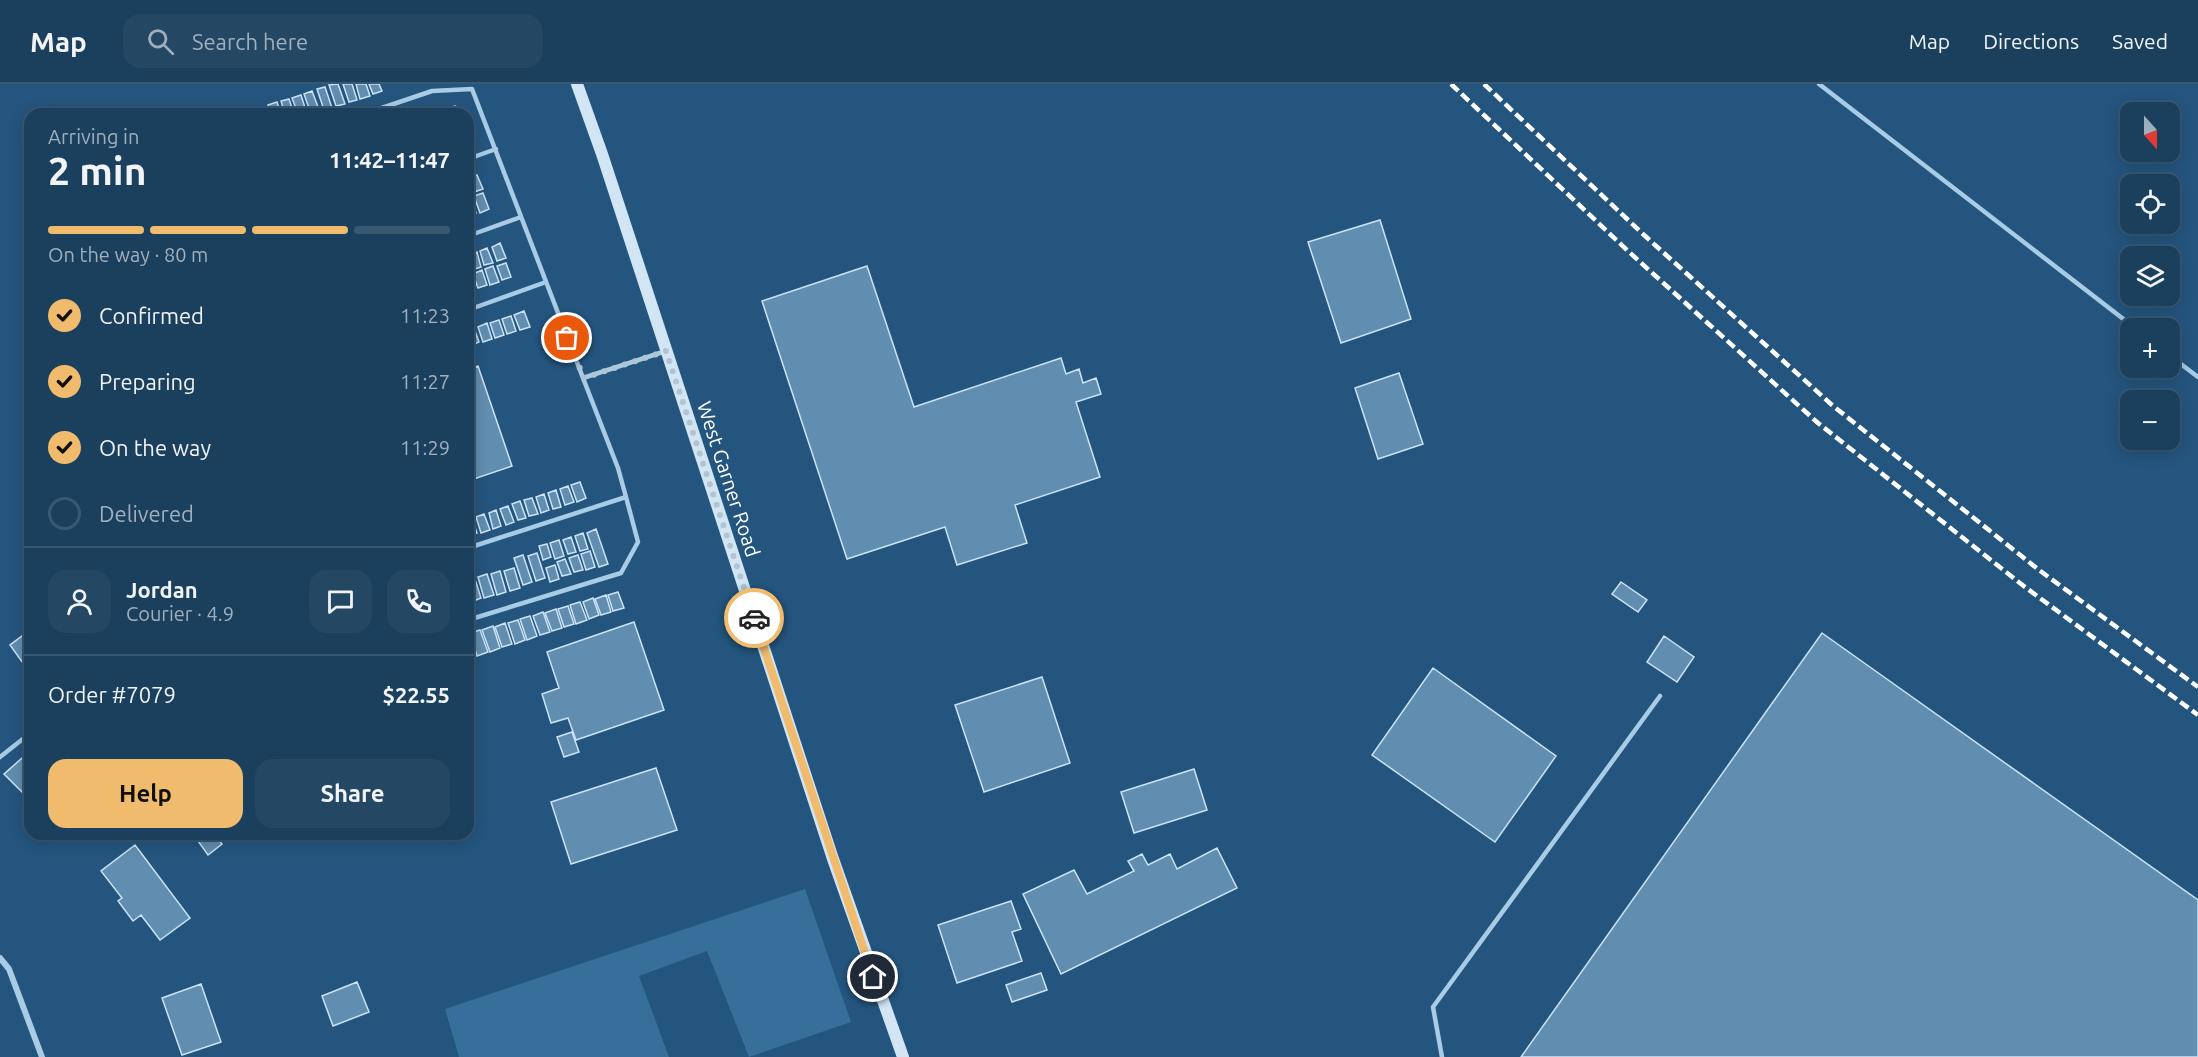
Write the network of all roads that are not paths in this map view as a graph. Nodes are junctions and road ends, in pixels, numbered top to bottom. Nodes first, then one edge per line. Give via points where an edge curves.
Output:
1 (577, 84) edge
2 (1819, 84) edge
3 (382, 108) edge
4 (496, 149) junction
5 (474, 157) edge
6 (521, 217) junction
7 (474, 234) edge
8 (546, 282) junction
9 (474, 308) edge
10 (2121, 318) edge
11 (666, 351) junction
12 (2180, 363) edge
13 (2198, 377) edge
14 (584, 378) junction
15 (626, 497) junction
16 (474, 546) edge
17 (474, 618) edge
18 (1660, 696) dead end
19 (24, 738) edge
20 (0, 757) edge
21 (0, 958) edge
22 (42, 1057) edge
23 (903, 1057) edge
24 (1442, 1057) edge

1 - 11 main road, West Garner Road
2 - 10 lane
3 - 4 lane via 432,91 472,89
4 - 5 lane
4 - 6 lane
6 - 7 lane
6 - 8 lane
8 - 9 lane
8 - 14 lane
11 - 14 lane
11 - 23 main road, West Garner Road via 833,859
12 - 13 lane
14 - 15 lane
15 - 16 lane
15 - 17 lane via 638,542 621,573
18 - 24 lane via 1433,1007
19 - 20 lane
21 - 22 street via 9,969

